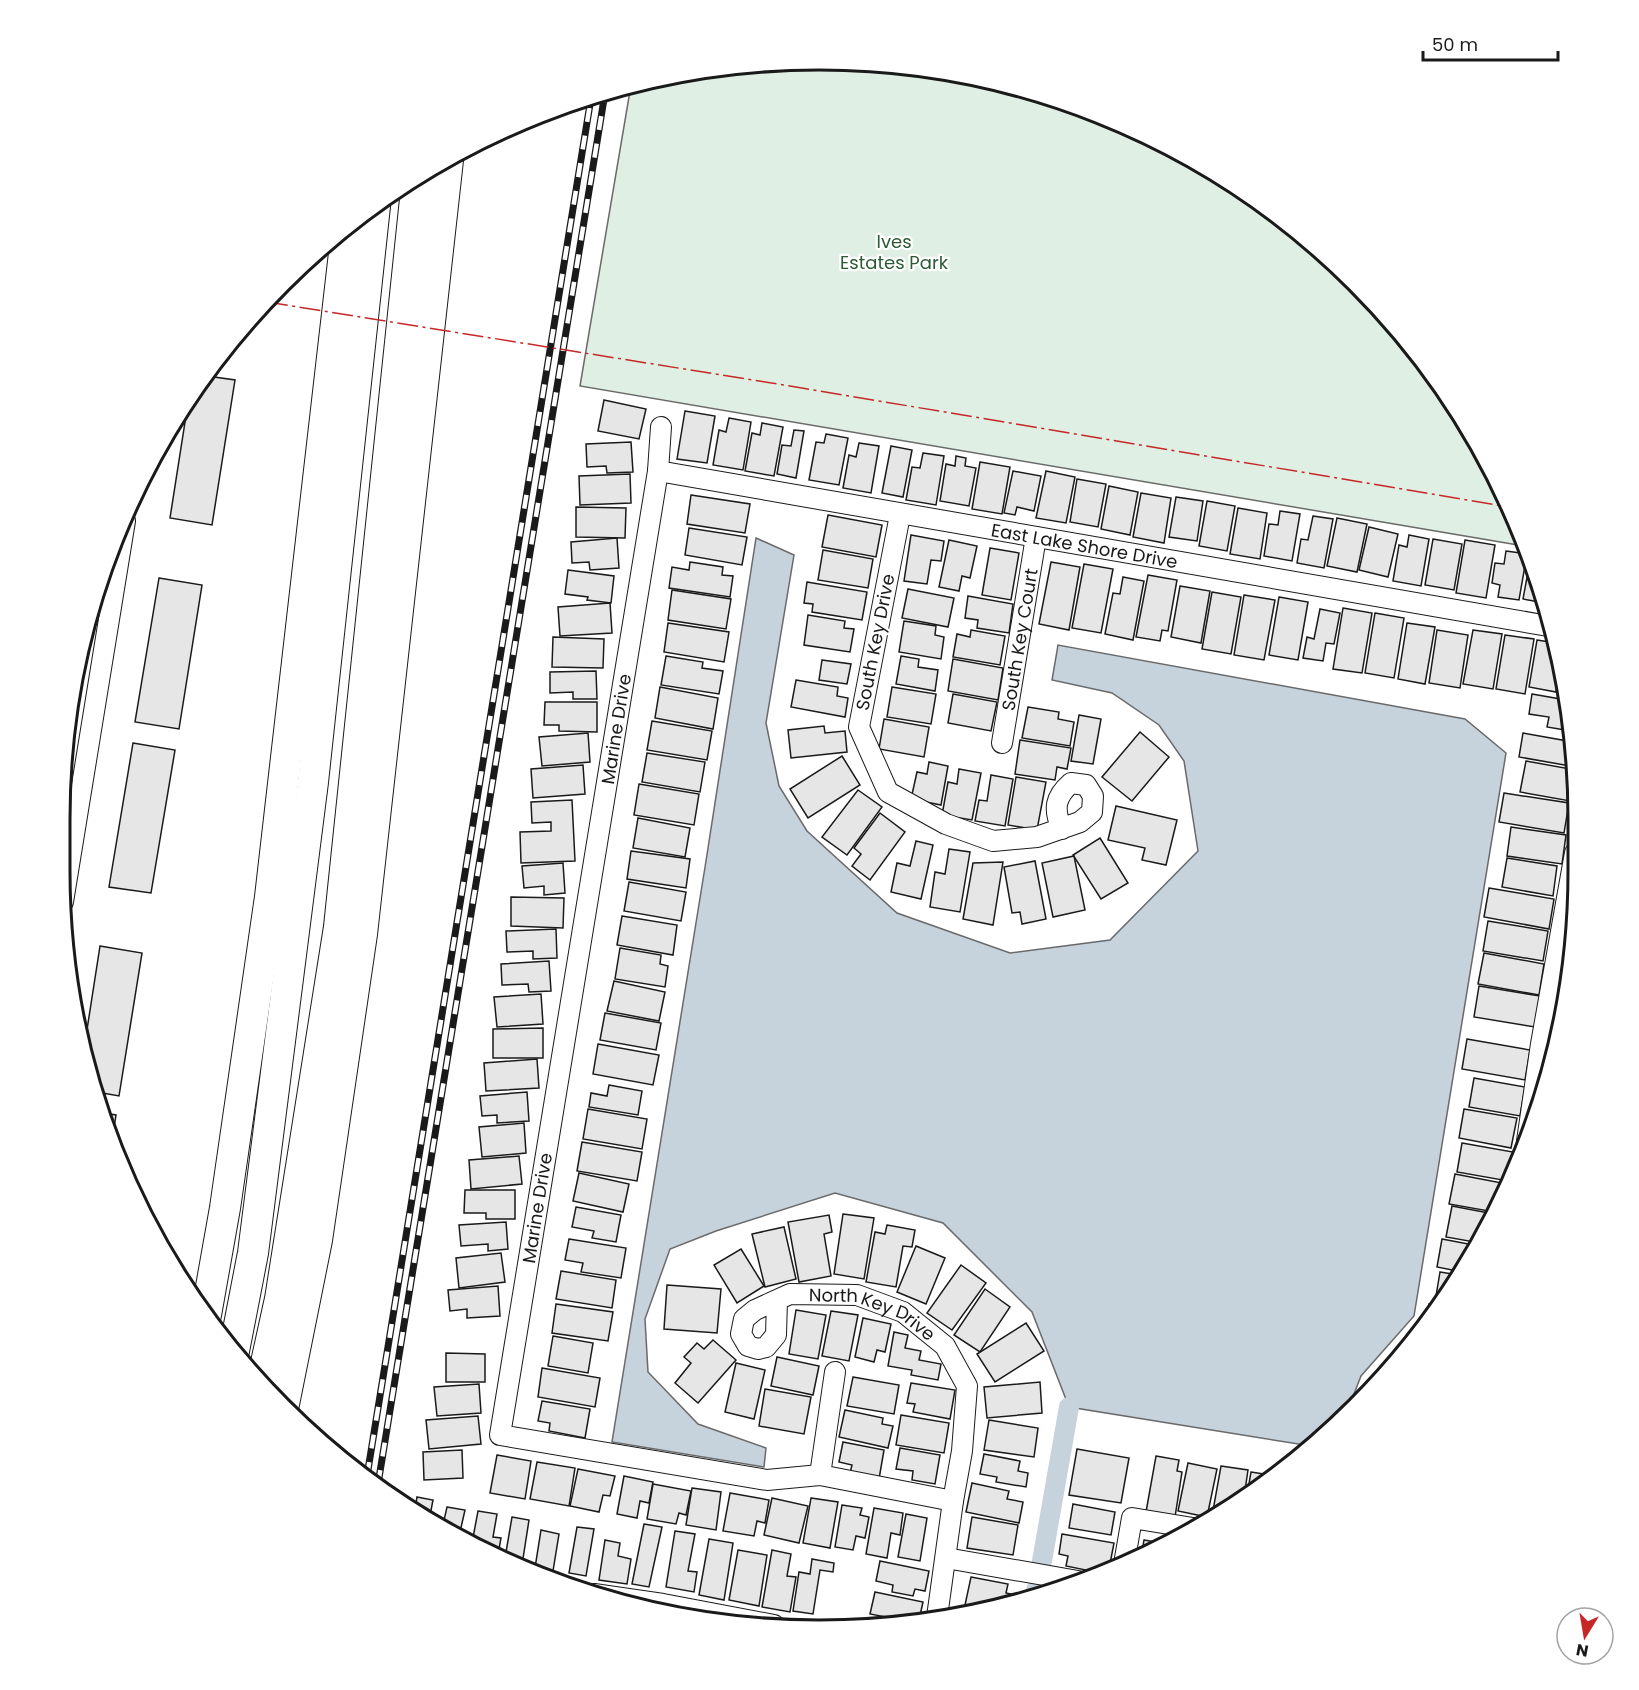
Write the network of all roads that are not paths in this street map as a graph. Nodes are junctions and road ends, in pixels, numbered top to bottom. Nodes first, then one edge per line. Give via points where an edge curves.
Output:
1 (447, 170) edge
2 (416, 189) edge
3 (374, 218) edge
4 (345, 240) edge
5 (661, 427) dead end
6 (658, 471) junction
7 (900, 514) junction
8 (1036, 537) junction
9 (120, 555) edge
10 (1543, 625) edge
11 (1002, 743) dead end
12 (1062, 829) dead end
13 (70, 859) edge
14 (1567, 908) edge
15 (1548, 1041) edge
16 (777, 1300) dead end
17 (208, 1302) edge
18 (236, 1340) edge
19 (264, 1372) edge
20 (835, 1372) dead end
21 (286, 1395) edge
22 (820, 1475) junction
23 (953, 1501) junction
24 (1181, 1526) edge
25 (1126, 1553) edge
26 (946, 1558) junction
27 (1064, 1579) edge
28 (937, 1610) edge

1 - 21 highway via 362,934 317,1240
2 - 19 highway via 339,927 280,1299
3 - 18 highway via 313,782 252,1253
4 - 17 highway via 270,897
5 - 6 street
6 - 7 street, East Lake Shore Drive
6 - 22 street, Marine Drive via 500,1435 767,1480
7 - 8 street, East Lake Shore Drive
7 - 12 street, South Key Drive via 859,727 888,792 946,824 993,841 1037,837
8 - 10 street, East Lake Shore Drive
8 - 11 street, South Key Court
9 - 13 street
14 - 15 street
16 - 23 street, North Key Drive via 790,1294 857,1295 903,1312 945,1346 967,1386
20 - 22 street
22 - 23 street, Marine Drive
23 - 26 street
24 - 25 street via 1132,1518
26 - 27 street
26 - 28 street

